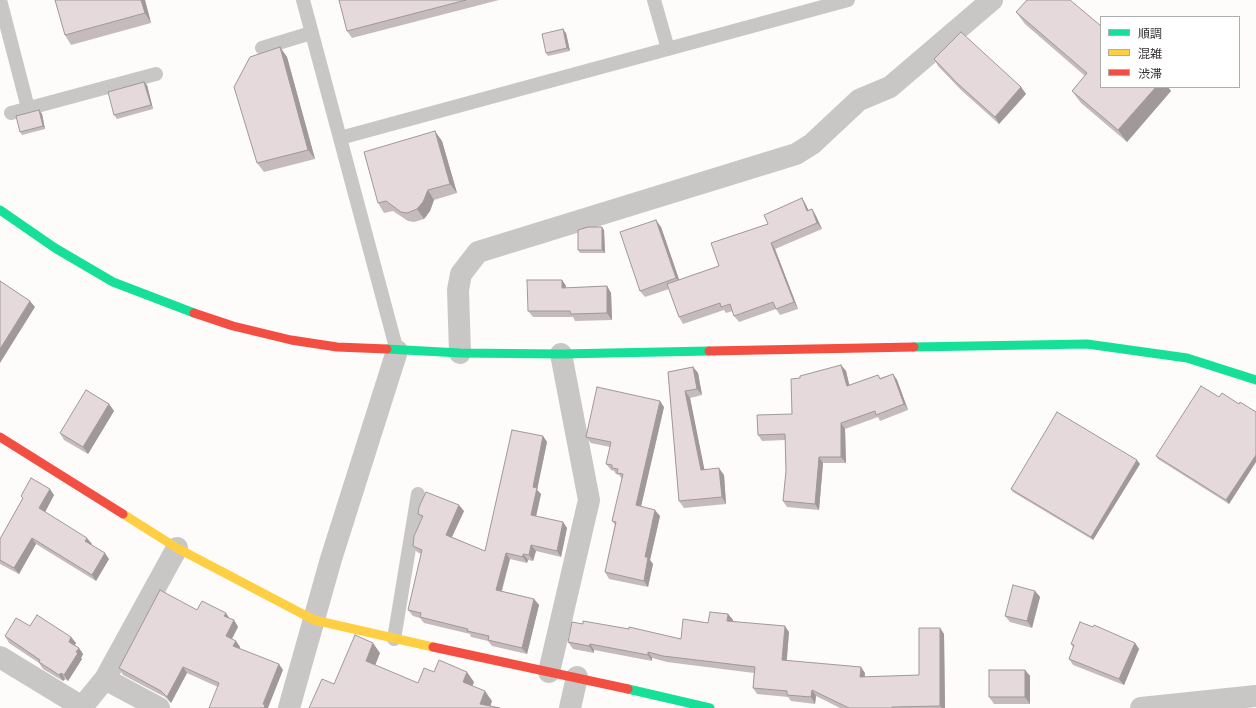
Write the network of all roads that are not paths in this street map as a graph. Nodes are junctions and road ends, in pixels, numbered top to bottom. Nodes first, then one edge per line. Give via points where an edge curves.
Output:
1 (0, 0) edge
2 (303, 0) edge
3 (654, 0) edge
4 (848, 0) edge
5 (992, 0) edge
6 (312, 33) junction
7 (262, 48) dead end
8 (668, 49) junction
9 (156, 74) dead end
10 (28, 108) junction
11 (11, 113) dead end
12 (340, 138) junction
13 (0, 210) edge
14 (397, 351) junction
15 (460, 353) junction
16 (562, 354) junction
17 (1256, 380) edge
18 (0, 437) edge
19 (418, 494) dead end
20 (177, 548) junction
21 (314, 620) junction
22 (394, 639) junction
23 (0, 657) edge
24 (549, 672) junction
25 (577, 677) junction
26 (105, 679) junction
27 (1256, 696) edge
28 (159, 708) edge
29 (289, 708) edge
30 (570, 708) edge
31 (710, 708) edge
32 (1141, 708) edge

1 - 10 lane
2 - 6 lane
3 - 8 lane
4 - 8 lane
5 - 15 street via 890,87 859,100 812,144 796,154 478,252 461,274 458,290
6 - 7 lane
6 - 12 lane
8 - 12 lane
9 - 10 lane
10 - 11 lane
12 - 14 lane
13 - 14 street via 54,248 113,282 175,307 232,326 291,340 337,347
14 - 15 street
14 - 21 street
15 - 16 street
16 - 17 street via 1087,344 1187,358
16 - 24 street via 588,500
18 - 20 street
19 - 22 lane
20 - 21 street
20 - 26 street
21 - 22 street via 330,626
21 - 29 street
22 - 24 street
23 - 26 street via 82,707
24 - 25 street
25 - 30 street
25 - 31 street
26 - 28 street
27 - 32 street

